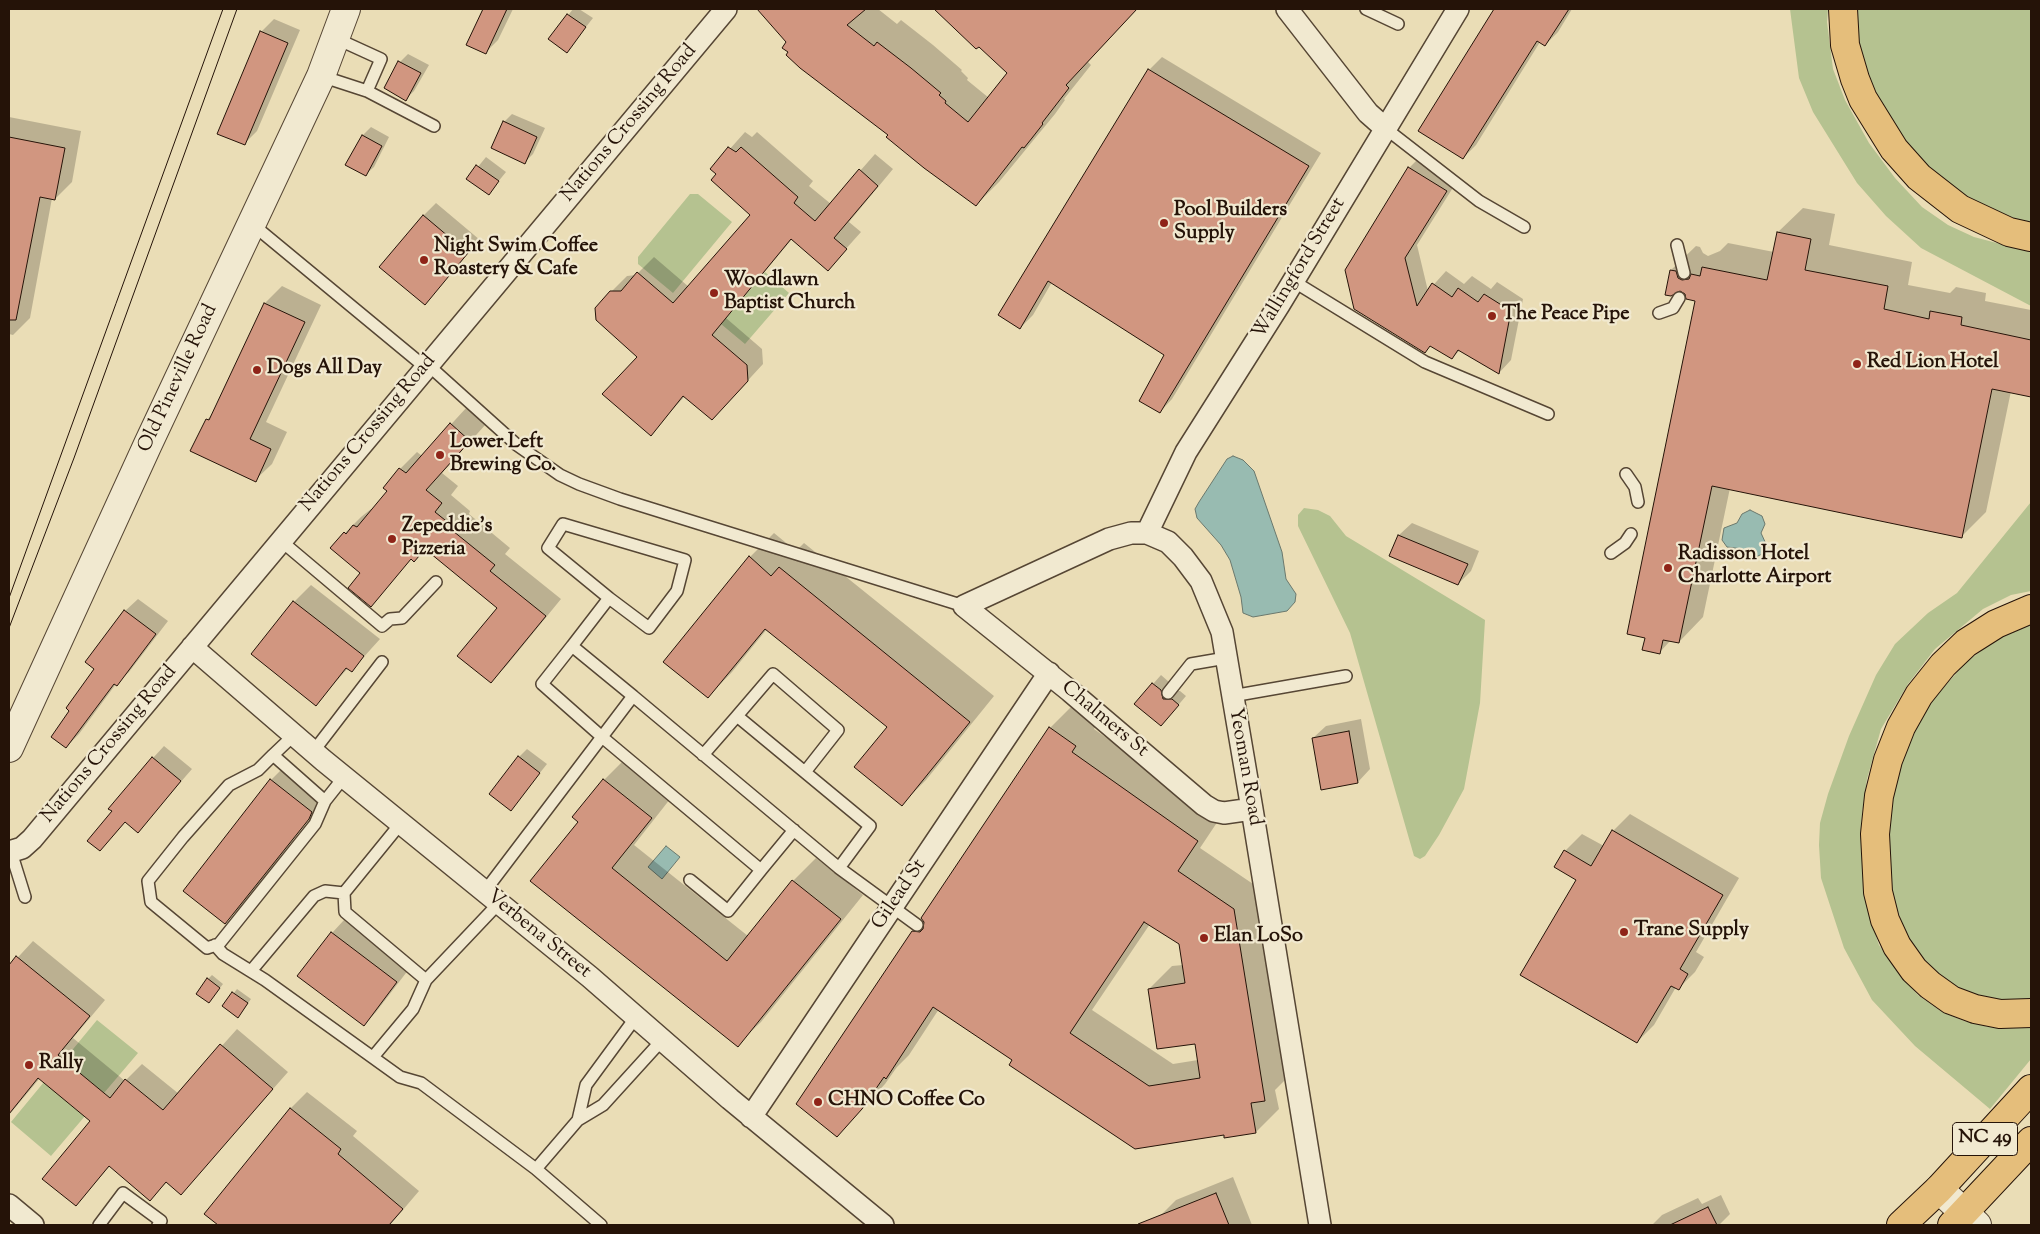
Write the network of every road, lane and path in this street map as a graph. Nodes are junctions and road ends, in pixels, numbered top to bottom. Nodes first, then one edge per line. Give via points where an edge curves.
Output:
1 (346, 9) edge
2 (726, 9) edge
3 (1287, 9) edge
4 (1366, 9) edge
5 (1458, 9) edge
6 (1843, 9) edge
7 (1398, 24) dead end
8 (335, 38) junction
9 (321, 76) junction
10 (367, 91) junction
11 (434, 126) dead end
12 (1385, 128) junction
13 (252, 224) junction
14 (1524, 227) dead end
15 (2031, 237) edge
16 (1677, 245) dead end
17 (1684, 273) dead end
18 (1293, 281) junction
19 (1679, 298) dead end
20 (1659, 313) dead end
21 (426, 365) junction
22 (1548, 414) dead end
23 (1626, 474) dead end
24 (1638, 502) dead end
25 (1147, 532) junction
26 (1631, 534) dead end
27 (280, 540) junction
28 (1611, 553) dead end
29 (436, 582) dead end
30 (609, 598) junction
31 (964, 606) junction
32 (2031, 609) edge
33 (192, 646) junction
34 (572, 646) junction
35 (1226, 658) junction
36 (382, 662) dead end
37 (1049, 673) junction
38 (1346, 676) dead end
39 (1168, 693) dead end
40 (634, 696) junction
41 (1232, 696) junction
42 (737, 716) junction
43 (294, 735) junction
44 (602, 738) junction
45 (9, 748) edge
46 (313, 752) junction
47 (273, 755) junction
48 (703, 755) junction
49 (805, 772) junction
50 (344, 777) junction
51 (326, 801) junction
52 (1252, 810) junction
53 (401, 822) junction
54 (794, 830) junction
55 (10, 852) edge
56 (839, 868) junction
57 (762, 870) junction
58 (690, 880) dead end
59 (344, 893) junction
60 (25, 897) dead end
61 (492, 897) junction
62 (892, 907) junction
63 (916, 925) dead end
64 (215, 945) junction
65 (251, 971) junction
66 (426, 980) junction
67 (2031, 1013) edge
68 (636, 1017) junction
69 (663, 1039) junction
70 (373, 1057) junction
71 (2031, 1089) edge
72 (751, 1116) junction
73 (578, 1120) junction
74 (2031, 1140) edge
75 (536, 1168) junction
76 (1939, 1189) junction
77 (9, 1205) edge
78 (1964, 1221) edge
79 (162, 1224) edge
80 (33, 1225) edge
81 (99, 1225) edge
82 (601, 1225) edge
83 (883, 1225) edge
84 (1320, 1225) edge
85 (1901, 1225) edge

1 - 8 street, Old Pineville Road
2 - 21 street, Nations Crossing Road
3 - 12 street via 1368,113
4 - 7 lane
5 - 12 street, Wallingford Street
6 - 15 main road via 1845,44 1855,79 1868,108 1894,148 1919,177 1960,209 2009,232
8 - 9 street, Old Pineville Road
8 - 10 lane via 381,60
9 - 10 lane
9 - 13 street, Old Pineville Road
10 - 11 lane
12 - 14 lane via 1479,201
12 - 18 street, Wallingford Street
13 - 21 lane
13 - 45 street, Old Pineville Road
16 - 17 lane
18 - 22 lane via 1425,362
18 - 25 street, Wallingford Street via 1186,452
19 - 20 lane via 1673,308
21 - 27 street, Nations Crossing Road
21 - 31 lane via 517,445 579,484
23 - 24 lane via 1635,487
25 - 31 street via 1109,539
25 - 35 street, Yeoman Road via 1168,542 1201,581 1222,632
26 - 28 lane
27 - 29 lane via 382,626 390,619 402,618
27 - 33 street, Nations Crossing Road
30 - 30 lane via 548,548 563,524 685,560 677,592 649,628
30 - 34 lane
31 - 37 street, Chalmers St
32 - 67 main road via 1996,624 1966,643 1919,695 1888,760 1879,796 1875,834 1878,892 1885,920 1897,946 1914,970 1951,1000 1975,1009 2000,1014
33 - 43 street, Verbena Street
33 - 55 street, Nations Crossing Road via 32,839 22,848
34 - 40 lane
34 - 44 lane via 542,684
35 - 39 lane via 1192,664
35 - 41 street, Yeoman Road
36 - 46 lane
37 - 52 street, Chalmers St via 1204,805 1224,813
37 - 62 street, Gilead St
38 - 41 lane
40 - 44 lane
40 - 48 lane
41 - 52 street, Yeoman Road
42 - 48 lane
42 - 49 lane
42 - 49 lane via 773,674 838,730
43 - 46 street, Verbena Street
43 - 47 lane
44 - 57 lane
44 - 61 lane
46 - 50 street, Verbena Street
47 - 51 lane
47 - 64 lane via 258,770 229,785 148,881 151,902 207,948
48 - 54 lane
49 - 56 lane via 870,826
50 - 51 lane
50 - 53 street, Verbena Street
51 - 64 lane via 315,824
52 - 84 street, Yeoman Road
53 - 59 lane
53 - 61 street, Verbena Street
54 - 56 lane
54 - 57 lane
55 - 60 lane
56 - 62 lane
57 - 58 lane via 728,911
59 - 65 lane via 325,891 314,896
59 - 66 lane via 345,912
61 - 66 lane
61 - 68 street, Verbena Street
62 - 63 lane
62 - 72 street, Gilead St
64 - 65 lane via 223,954
65 - 70 lane
66 - 70 lane via 413,1008
68 - 69 street, Verbena Street
68 - 73 lane via 586,1085
69 - 72 street, Verbena Street
69 - 73 lane via 603,1106
70 - 75 lane via 400,1077 421,1083
71 - 76 main road, NC 49
72 - 83 street, Verbena Street
73 - 75 lane
74 - 78 main road, NC 49
75 - 82 lane
76 - 78 street
76 - 85 main road, NC 49
77 - 80 street
79 - 81 lane via 123,1193

